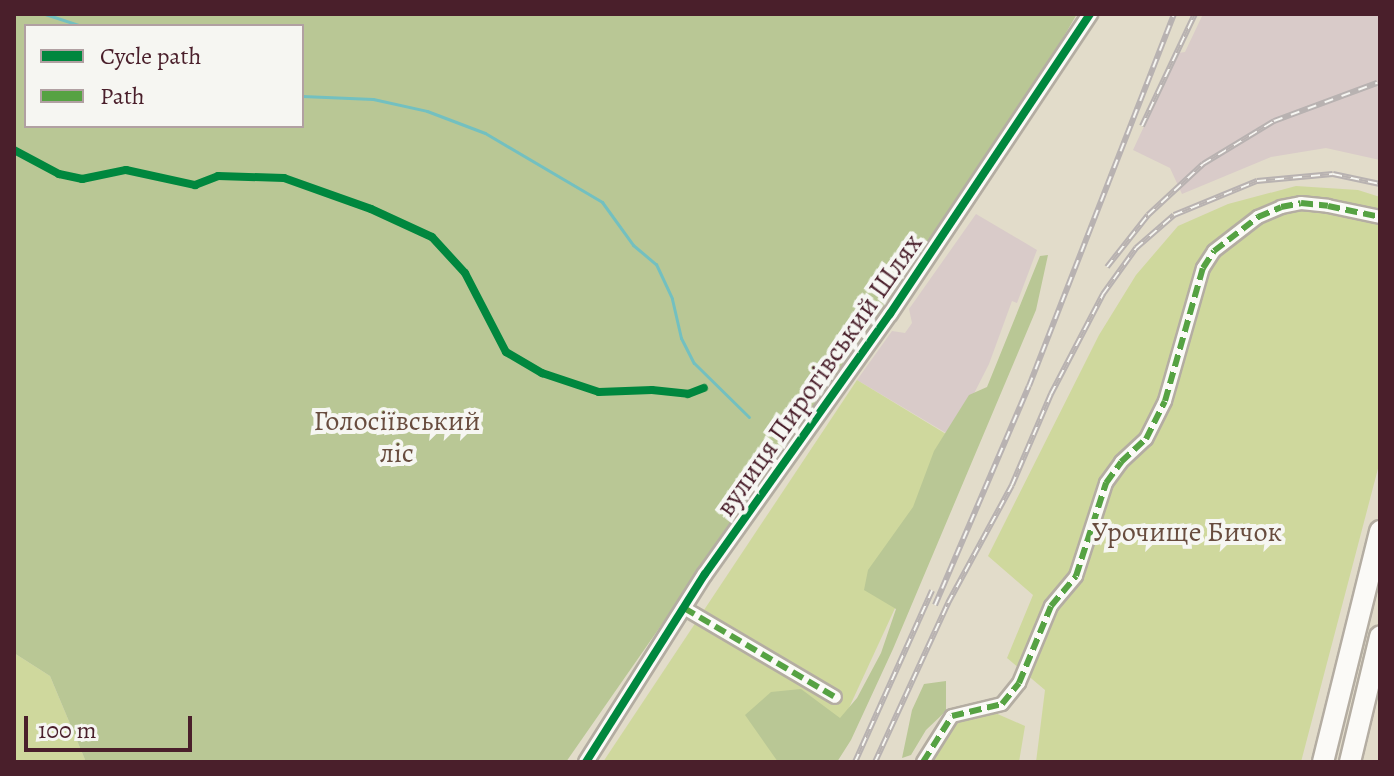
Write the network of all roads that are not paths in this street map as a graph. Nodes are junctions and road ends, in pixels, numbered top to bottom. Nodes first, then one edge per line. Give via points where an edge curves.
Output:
1 (1090, 14) edge
2 (1380, 217) edge
3 (1380, 531) edge
4 (684, 608) junction
5 (1380, 637) edge
6 (835, 697) dead end
7 (586, 762) edge
8 (923, 762) edge
9 (1323, 762) edge
10 (1350, 762) edge

1 - 4 street, вулиця Пирогівський Шлях via 899,301
2 - 8 street via 1301,203 1281,207 1258,217 1214,251 1203,268 1165,401 1146,439 1106,483 1076,576 1051,606 1019,683 1002,704 952,716
3 - 9 highway
4 - 6 street
4 - 7 street, вулиця Пирогівський Шлях
5 - 10 highway

